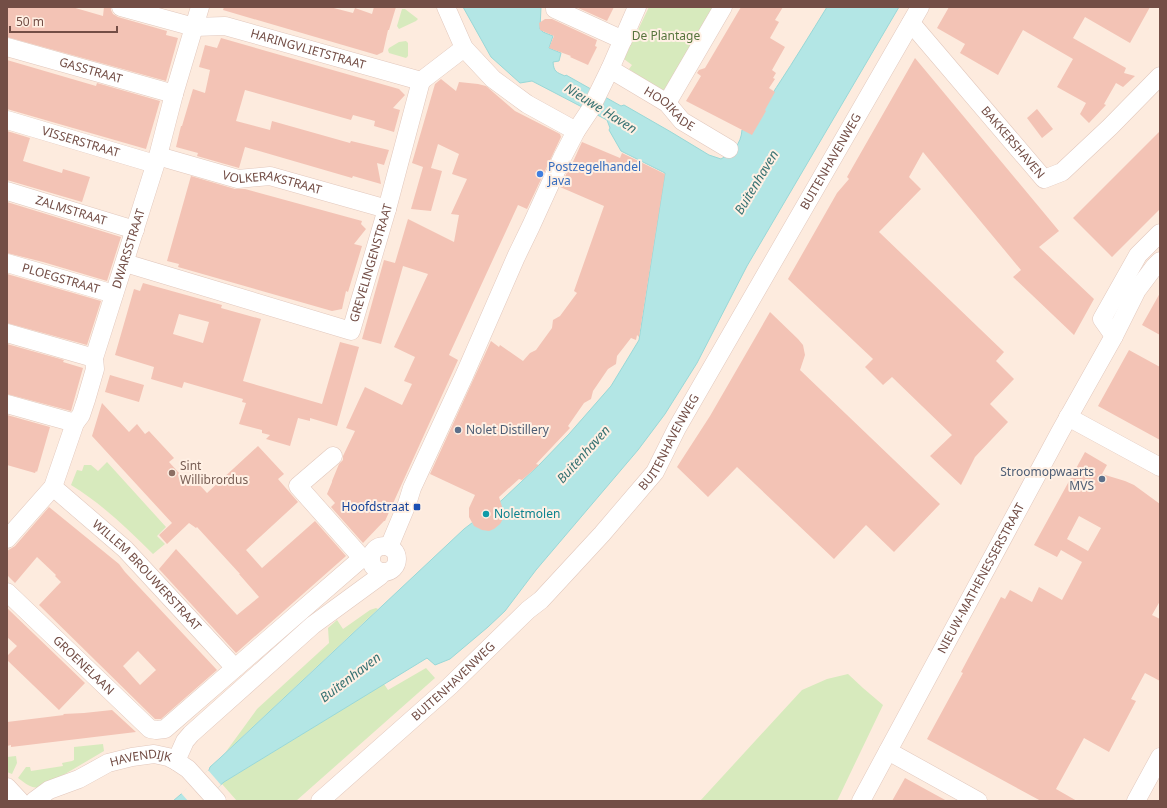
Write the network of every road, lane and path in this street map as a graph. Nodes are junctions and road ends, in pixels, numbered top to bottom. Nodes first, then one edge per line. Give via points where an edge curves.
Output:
1 (121, 7) edge
2 (200, 7) edge
3 (446, 7) edge
4 (555, 7) edge
5 (637, 7) edge
6 (724, 7) edge
7 (920, 7) edge
8 (911, 23) junction
9 (194, 27) junction
10 (623, 40) junction
11 (7, 48) edge
12 (464, 48) junction
13 (610, 69) junction
14 (1160, 76) edge
15 (421, 81) junction
16 (174, 94) junction
17 (668, 103) junction
18 (7, 120) edge
19 (576, 131) junction
20 (729, 149) dead end
21 (156, 160) junction
22 (7, 191) edge
23 (387, 209) junction
24 (135, 230) junction
25 (1160, 233) edge
26 (1160, 261) edge
27 (7, 263) edge
28 (125, 263) junction
29 (114, 294) junction
30 (7, 333) edge
31 (1114, 336) junction
32 (94, 358) junction
33 (7, 404) edge
34 (1068, 417) junction
35 (75, 423) junction
36 (333, 456) dead end
37 (1160, 467) edge
38 (53, 487) junction
39 (7, 539) edge
40 (371, 563) junction
41 (7, 592) edge
42 (235, 668) junction
43 (888, 751) junction
44 (1160, 757) edge
45 (176, 761) junction
46 (79, 779) junction
47 (7, 787) edge
48 (214, 798) edge
49 (20, 801) edge
50 (34, 801) edge
51 (58, 801) edge
52 (320, 801) edge
53 (861, 801) edge
54 (978, 801) edge
55 (1136, 801) edge

1 - 9 street, HARINGVLIETSTRAAT
2 - 9 street, DWARSSTRAAT
3 - 12 street
4 - 10 street
5 - 10 street
6 - 17 street
7 - 8 street, BUITENHAVENWEG
8 - 14 street, BAKKERSHAVEN via 1044,179 1062,172
8 - 52 street, BUITENHAVENWEG via 677,428 655,472 541,600 450,686
9 - 15 street, HARINGVLIETSTRAAT via 225,26
9 - 16 street, DWARSSTRAAT
10 - 13 street
11 - 16 street, GASSTRAAT
12 - 15 street
12 - 19 street via 493,79 527,104
13 - 17 street, HOOIKADE
13 - 19 street via 590,110
15 - 23 street, GREVELINGENSTRAAT
16 - 21 street, DWARSSTRAAT
17 - 20 street, HOOIKADE via 682,121
18 - 21 street, VISSERSTRAAT
19 - 40 street via 412,488 389,547 376,548 371,554
21 - 23 street, VOLKERAKSTRAAT via 238,179 270,176
21 - 24 street, DWARSSTRAAT
22 - 24 street, ZALMSTRAAT
23 - 28 street, GREVELINGENSTRAAT via 351,331
24 - 28 street, DWARSSTRAAT
25 - 31 street via 1138,255 1102,319
26 - 31 street, NIEUW-MATHENESSERSTRAAT via 1137,290
27 - 29 street, PLOEGSTRAAT
28 - 29 street, DWARSSTRAAT
29 - 32 street, DWARSSTRAAT
30 - 32 street
31 - 34 street, NIEUW-MATHENESSERSTRAAT
32 - 35 street, DWARSSTRAAT via 95,369 81,415
33 - 35 street
34 - 37 street
34 - 43 street, NIEUW-MATHENESSERSTRAAT
35 - 38 street, DWARSSTRAAT
36 - 40 street via 298,486
38 - 39 street
38 - 42 street, WILLEM BROUWERSTRAAT via 125,550
40 - 42 street
40 - 45 street via 380,576 313,625 191,734
41 - 42 street, GROENELAAN via 150,729 165,729
43 - 53 street, NIEUW-MATHENESSERSTRAAT
43 - 54 street
44 - 55 street
45 - 46 street, HAVENDIJK via 154,754 132,757 108,763
45 - 48 street, HAVENDIJK via 188,769
46 - 50 street, HAVENDIJK via 49,790
46 - 51 street, HAVENDIJK
47 - 49 street

